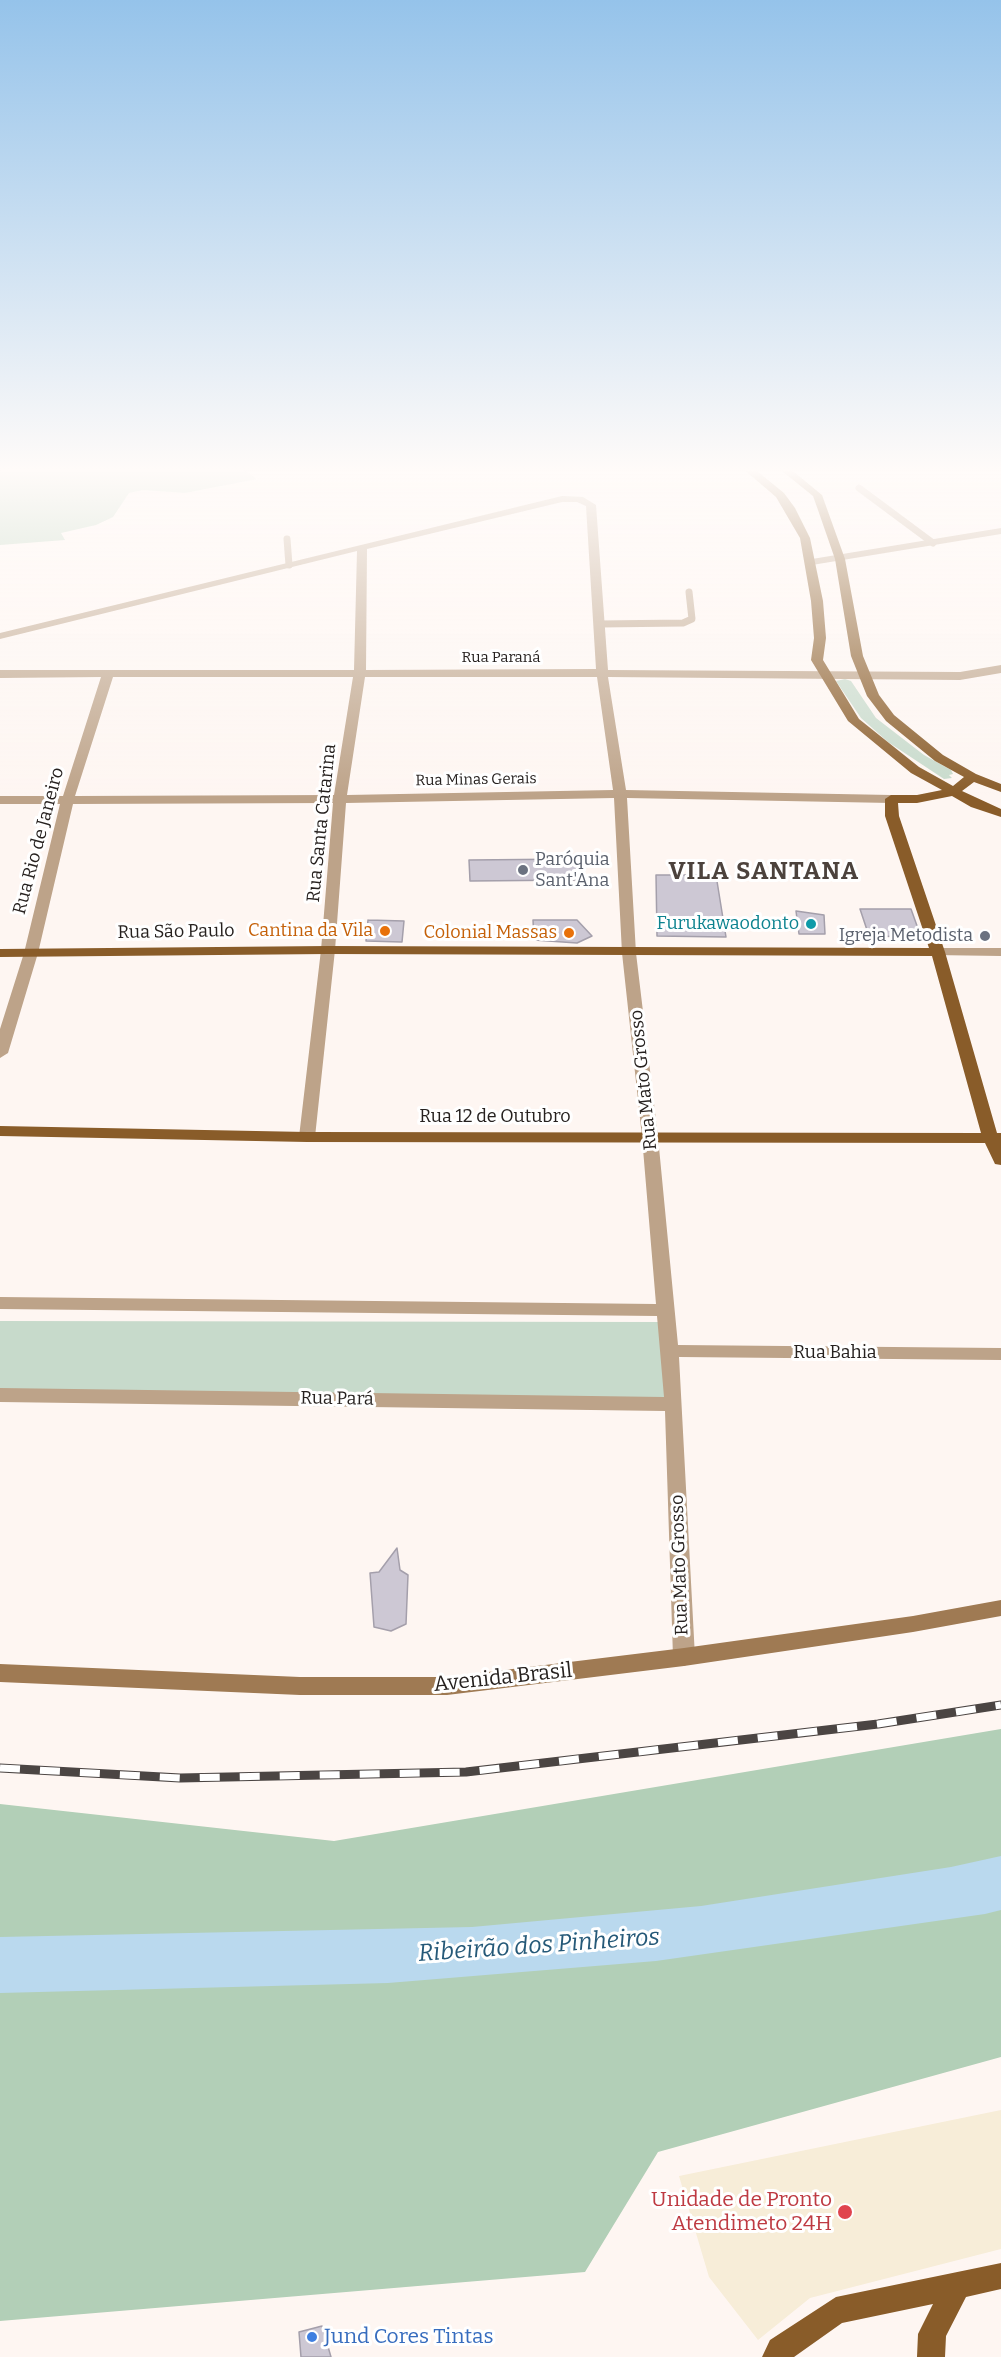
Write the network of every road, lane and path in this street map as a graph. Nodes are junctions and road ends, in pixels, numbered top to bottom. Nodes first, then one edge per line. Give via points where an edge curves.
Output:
1 (240, 577) edge
2 (362, 577) edge
3 (596, 577) edge
4 (814, 577) edge
5 (843, 577) edge
6 (689, 592) dead end
7 (599, 624) junction
8 (0, 636) edge
9 (1001, 669) edge
10 (360, 673) junction
11 (602, 673) junction
12 (0, 674) edge
13 (863, 674) junction
14 (108, 675) junction
15 (824, 675) junction
16 (972, 777) junction
17 (1001, 788) edge
18 (953, 792) junction
19 (620, 794) junction
20 (68, 799) junction
21 (340, 799) junction
22 (891, 799) junction
23 (0, 800) edge
24 (1001, 813) edge
25 (328, 950) junction
26 (938, 952) junction
27 (1001, 952) edge
28 (0, 953) edge
29 (31, 953) junction
30 (629, 953) junction
31 (0, 1053) edge
32 (0, 1131) edge
33 (307, 1137) junction
34 (650, 1137) junction
35 (997, 1139) edge
36 (1001, 1160) edge
37 (0, 1303) edge
38 (666, 1310) junction
39 (670, 1351) junction
40 (1001, 1354) edge
41 (0, 1395) edge
42 (674, 1404) junction
43 (1001, 1608) edge
44 (684, 1657) junction
45 (0, 1673) edge
46 (1001, 2276) edge
47 (958, 2284) junction
48 (776, 2357) edge
49 (931, 2357) edge

1 - 8 street
2 - 10 street, Rua Santa Catarina
3 - 7 street, Rua Mato Grosso
4 - 15 main road via 820,638 816,660
5 - 13 main road
6 - 7 lane via 692,619 683,623
7 - 11 street, Rua Mato Grosso
9 - 13 street, Rua Paraná via 960,676
10 - 11 street, Rua Paraná
10 - 14 street, Rua Paraná
10 - 21 street, Rua Santa Catarina
11 - 15 street, Rua Paraná
11 - 19 street, Rua Mato Grosso
12 - 14 street, Rua Paraná
13 - 15 street, Rua Paraná
13 - 16 main road via 890,718 939,758
14 - 20 street, Rua Rio de Janeiro
15 - 18 main road via 854,721 915,771
16 - 17 main road
16 - 18 main road
18 - 22 main road, Rua Minas Gerais
18 - 24 main road
19 - 21 street, Rua Minas Gerais
19 - 22 street, Rua Minas Gerais
19 - 30 street, Rua Mato Grosso
20 - 21 street, Rua Minas Gerais
20 - 23 street, Rua Minas Gerais
20 - 29 street, Rua Rio de Janeiro
21 - 25 street, Rua Santa Catarina
22 - 26 main road via 892,816
25 - 29 main road, Rua São Paulo
25 - 30 main road, Rua São Paulo
25 - 33 street, Rua Santa Catarina
26 - 27 street, Rua São Paulo
26 - 30 main road, Rua São Paulo
26 - 35 main road
28 - 29 main road, Rua São Paulo
29 - 31 street, Rua Rio de Janeiro
30 - 34 street, Rua Mato Grosso
32 - 33 main road, Rua 12 de Outubro
33 - 34 main road, Rua 12 de Outubro
34 - 35 main road, Rua 12 de Outubro
34 - 38 street, Rua Mato Grosso
35 - 36 main road
37 - 38 street
38 - 39 street, Rua Mato Grosso
39 - 40 street, Rua Bahia
39 - 42 street, Rua Mato Grosso
41 - 42 street, Rua Pará
42 - 44 street, Rua Mato Grosso
43 - 44 main road, Avenida Brasil
44 - 45 main road, Avenida Brasil via 447,1686 277,1685
46 - 47 main road
47 - 48 main road via 836,2311 780,2350
47 - 49 main road via 932,2334

